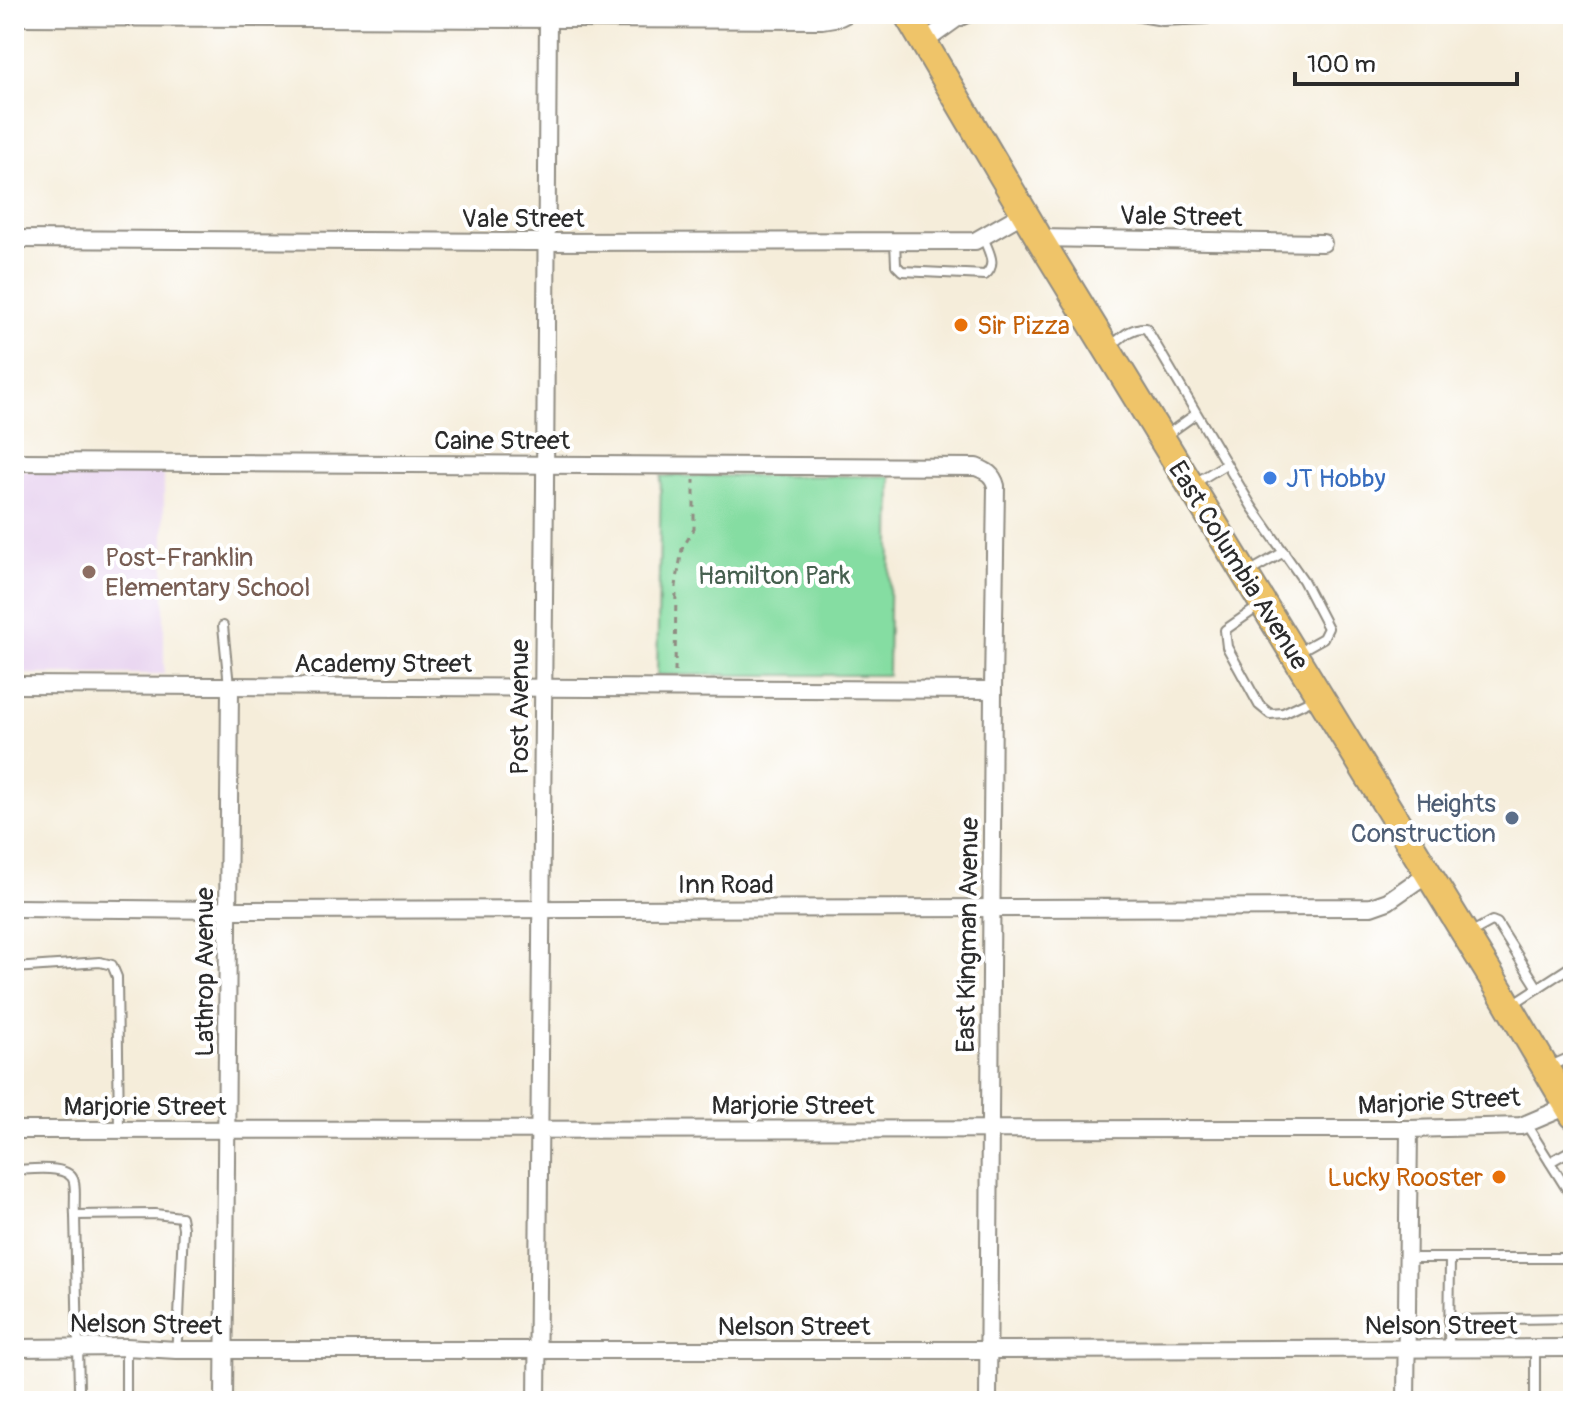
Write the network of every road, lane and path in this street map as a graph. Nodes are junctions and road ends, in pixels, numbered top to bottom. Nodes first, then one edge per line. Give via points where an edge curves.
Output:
1 (846, 14) edge
2 (907, 14) edge
3 (967, 14) edge
4 (1123, 14) edge
5 (548, 16) edge
6 (14, 17) edge
7 (732, 17) edge
8 (821, 17) edge
9 (1207, 19) dead end
10 (924, 42) junction
11 (1024, 213) junction
12 (983, 237) junction
13 (1039, 238) junction
14 (14, 239) edge
15 (895, 241) junction
16 (546, 242) junction
17 (1323, 243) dead end
18 (1107, 350) junction
19 (1196, 414) junction
20 (1161, 438) junction
21 (14, 462) edge
22 (546, 464) junction
23 (1226, 464) junction
24 (691, 465) junction
25 (989, 473) joint
26 (1190, 486) junction
27 (1284, 552) junction
28 (1245, 575) junction
29 (1263, 604) junction
30 (223, 626) dead end
31 (1294, 654) junction
32 (14, 685) edge
33 (230, 687) junction
34 (544, 687) junction
35 (673, 688) junction
36 (993, 690) junction
37 (1319, 696) junction
38 (1428, 873) junction
39 (14, 908) edge
40 (542, 908) junction
41 (992, 908) junction
42 (228, 910) junction
43 (1466, 935) junction
44 (1573, 965) edge
45 (14, 968) edge
46 (1538, 988) junction
47 (1509, 1007) junction
48 (1573, 1056) edge
49 (1546, 1068) junction
50 (1570, 1110) edge
51 (1526, 1124) junction
52 (989, 1128) junction
53 (119, 1129) junction
54 (226, 1129) junction
55 (1409, 1129) junction
56 (14, 1130) edge
57 (539, 1130) junction
58 (1573, 1149) edge
59 (1550, 1162) junction
60 (14, 1170) edge
61 (1573, 1199) edge
62 (75, 1215) junction
63 (1407, 1258) junction
64 (1450, 1258) junction
65 (1573, 1258) edge
66 (1573, 1318) edge
67 (1449, 1320) junction
68 (77, 1347) junction
69 (126, 1347) junction
70 (14, 1348) edge
71 (1449, 1348) junction
72 (1535, 1348) junction
73 (1573, 1348) edge
74 (224, 1349) junction
75 (1407, 1349) junction
76 (176, 1350) junction
77 (537, 1350) junction
78 (988, 1350) junction
79 (79, 1389) dead end
80 (126, 1401) edge
81 (224, 1401) edge
82 (537, 1401) edge
83 (988, 1401) edge
84 (1406, 1401) edge
85 (1535, 1401) edge

1 - 8 street
2 - 10 main road, East Columbia Avenue
3 - 10 street
4 - 9 lane via 1163,21
5 - 6 street
5 - 7 street
5 - 16 street, Post Avenue
7 - 8 street
10 - 11 main road, East Columbia Avenue
11 - 12 street, Vale Street
11 - 13 main road, East Columbia Avenue
12 - 15 street, Vale Street
12 - 15 lane via 993,263 985,275 902,271 896,265
13 - 17 street, Vale Street
13 - 18 main road, East Columbia Avenue
14 - 16 street, Vale Street
15 - 16 street, Vale Street
16 - 22 street, Post Avenue
18 - 19 lane via 1130,331 1146,328
18 - 20 main road, East Columbia Avenue
19 - 20 lane
19 - 23 lane
20 - 26 main road, East Columbia Avenue
21 - 22 street, Caine Street
22 - 24 street, Caine Street
22 - 34 street, Post Avenue
23 - 26 lane
23 - 27 lane
24 - 25 street, Caine Street via 976,467
24 - 35 path via 696,519 682,549 676,586
25 - 36 street, East Kingman Avenue via 996,486
26 - 28 main road, East Columbia Avenue
27 - 28 lane
27 - 31 lane via 1328,628 1323,638
28 - 29 main road, East Columbia Avenue
29 - 31 main road, East Columbia Avenue
29 - 37 lane via 1225,630 1227,647 1259,705 1270,714 1283,713
30 - 33 lane
31 - 37 main road, East Columbia Avenue
32 - 33 street, Academy Street
33 - 34 street, Academy Street
33 - 42 street, Lathrop Avenue
34 - 35 street, Academy Street
34 - 40 street, Post Avenue
35 - 36 street, Academy Street
36 - 41 street, East Kingman Avenue
37 - 38 main road, East Columbia Avenue
38 - 41 street, Inn Road via 1371,907
38 - 43 main road, East Columbia Avenue
39 - 42 street, Inn Road
40 - 41 street, Inn Road
40 - 42 street, Inn Road
40 - 57 street, Post Avenue
41 - 52 street, East Kingman Avenue
42 - 54 street, Lathrop Avenue
43 - 46 lane via 1497,923
43 - 47 main road, East Columbia Avenue
44 - 46 lane
45 - 53 lane via 112,965 117,977
46 - 47 lane
47 - 49 main road, East Columbia Avenue
48 - 49 lane
49 - 50 main road, East Columbia Avenue
50 - 51 street, Marjorie Street
51 - 55 street, Marjorie Street
51 - 59 lane
52 - 55 street, Marjorie Street
52 - 57 street, Marjorie Street
52 - 78 street, East Kingman Avenue
53 - 54 street, Marjorie Street
53 - 56 street, Marjorie Street
54 - 57 street, Marjorie Street
54 - 74 street, Lathrop Avenue
55 - 63 street
57 - 77 street, Post Avenue
58 - 59 lane
59 - 61 lane
60 - 62 lane via 68,1172 74,1179
62 - 68 lane
62 - 76 lane via 181,1217
63 - 64 lane
63 - 75 street
64 - 65 lane
64 - 67 lane
66 - 67 lane
67 - 71 lane
68 - 69 street, Nelson Street
68 - 70 street, Nelson Street
68 - 79 lane
69 - 76 street, Nelson Street
69 - 80 lane
71 - 72 street, Nelson Street
71 - 75 street, Nelson Street
72 - 73 street, Nelson Street
72 - 85 lane
74 - 76 street, Nelson Street
74 - 77 street, Nelson Street
74 - 81 street, Lathrop Avenue
75 - 78 street, Nelson Street
75 - 84 street
77 - 78 street, Nelson Street
77 - 82 street, Post Avenue
78 - 83 street, East Kingman Avenue

